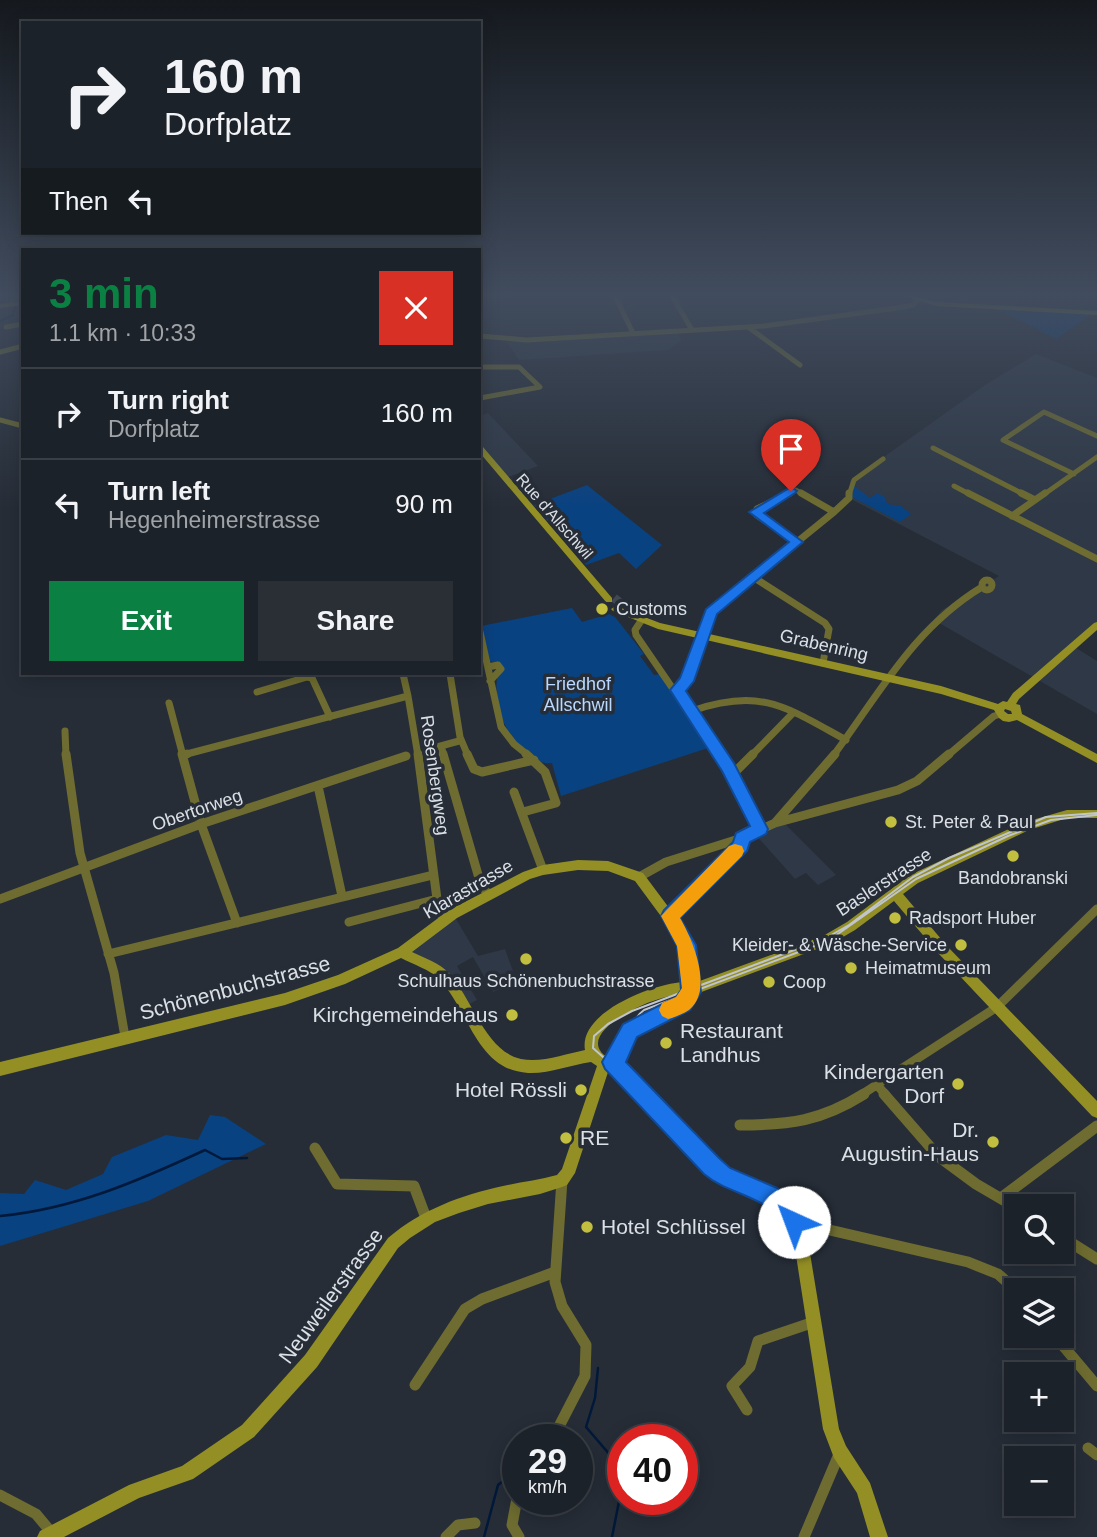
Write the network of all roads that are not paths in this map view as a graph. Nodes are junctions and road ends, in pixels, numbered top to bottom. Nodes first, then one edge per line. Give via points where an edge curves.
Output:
1 (481, 367) edge
2 (481, 398) edge
3 (0, 420) edge
4 (19, 425) dead end
5 (1097, 436) edge
6 (933, 447) dead end
7 (481, 450) edge
8 (1097, 457) edge
9 (883, 459) dead end
10 (1074, 474) junction
11 (954, 486) dead end
12 (1035, 500) junction
13 (834, 512) junction
14 (1012, 516) junction
15 (797, 542) junction
16 (1097, 559) edge
17 (753, 578) junction
18 (982, 587) dead end
19 (609, 598) tunnel mouth
20 (620, 607) tunnel mouth
21 (640, 621) junction
22 (1097, 625) edge
23 (481, 636) edge
24 (701, 636) junction
25 (823, 663) junction
26 (488, 667) junction
27 (403, 675) edge
28 (450, 675) edge
29 (888, 678) junction
30 (490, 681) junction
31 (677, 690) junction
32 (257, 692) dead end
33 (408, 696) junction
34 (169, 703) dead end
35 (1010, 705) junction
36 (692, 711) junction
37 (1000, 711) junction
38 (793, 713) junction
39 (1017, 716) junction
40 (330, 717) junction
41 (65, 731) dead end
42 (846, 740) junction
43 (459, 741) dead end
44 (183, 755) junction
45 (406, 756) dead end
46 (1097, 758) edge
47 (534, 760) junction
48 (732, 775) junction
49 (318, 786) junction
50 (514, 792) dead end
51 (523, 813) junction
52 (1097, 814) edge
53 (775, 823) junction
54 (201, 824) junction
55 (760, 829) junction
56 (742, 838) junction
57 (83, 866) junction
58 (543, 870) junction
59 (433, 875) junction
60 (639, 877) junction
61 (895, 893) junction
62 (488, 894) junction
63 (341, 896) junction
64 (0, 899) edge
65 (437, 900) junction
66 (1097, 909) edge
67 (670, 916) junction
68 (349, 922) dead end
69 (444, 922) junction
70 (237, 923) junction
71 (402, 952) junction
72 (108, 954) junction
73 (692, 990) junction
74 (998, 1007) junction
75 (125, 1037) junction
76 (604, 1060) junction
77 (0, 1069) edge
78 (877, 1085) junction
79 (1096, 1107) edge
80 (740, 1125) dead end
81 (1097, 1126) edge
82 (315, 1148) dead end
83 (562, 1181) junction
84 (1001, 1198) junction
85 (1004, 1200) edge
86 (426, 1219) junction
87 (794, 1222) junction
88 (1074, 1245) edge
89 (1097, 1259) edge
90 (555, 1272) junction
91 (1004, 1280) edge
92 (814, 1322) junction
93 (1065, 1348) edge
94 (415, 1385) dead end
95 (1097, 1386) edge
96 (747, 1410) dead end
97 (561, 1424) edge
98 (840, 1452) junction
99 (0, 1495) edge
100 (514, 1515) edge
101 (475, 1523) dead end
102 (48, 1535) edge
103 (446, 1537) edge
104 (519, 1537) edge
105 (804, 1537) edge
106 (879, 1537) edge

1 - 2 street via 519,367 540,387
3 - 4 street
5 - 10 street via 1044,412 1003,440
6 - 12 street
7 - 19 street, Rue d'Allschwil
8 - 10 street
9 - 13 street via 851,481 849,498
10 - 12 street
11 - 14 street
12 - 14 street
13 - 15 street
13 - 15 street via 796,490 757,509 757,515
14 - 16 street
15 - 17 street
17 - 24 street via 711,612
17 - 25 street via 825,622 829,629
18 - 29 street via 943,610
20 - 21 street, Grabenring
21 - 24 street, Grabenring
21 - 31 street via 635,633
22 - 35 street
23 - 26 street
24 - 25 street, Grabenring
24 - 31 street via 686,681
25 - 29 street, Grabenring
26 - 30 street
26 - 30 street via 501,669
27 - 33 street
28 - 47 street via 460,737 474,769 481,772
29 - 37 street, Grabenring
29 - 42 street
30 - 47 street via 501,726
31 - 36 street
32 - 40 street via 312,678
33 - 40 street, Rosenbergweg
33 - 59 street, Rosenbergweg
34 - 44 street
35 - 37 street via 1003,705
35 - 39 street
36 - 38 street via 744,699 766,701
36 - 48 street
37 - 39 street, Grabenring via 1011,719
37 - 53 street via 917,781
38 - 42 street
38 - 48 street
39 - 46 street
40 - 44 street, Rosenbergweg
41 - 57 street via 71,803
42 - 53 street
43 - 62 street via 439,746 481,885
44 - 54 street
45 - 49 street, Obertorweg
47 - 51 street via 545,772 556,803
48 - 55 street
49 - 54 street, Obertorweg
49 - 63 street
50 - 51 street
51 - 58 street
52 - 61 street, Baslerstrasse via 1067,814 1026,826 914,878
53 - 55 street
54 - 57 street, Obertorweg
54 - 70 street
55 - 56 street
56 - 60 street via 666,862
56 - 67 street via 741,846
57 - 64 street, Obertorweg
57 - 72 street
58 - 60 street, Klarastrasse via 596,865
58 - 62 street, Klarastrasse
59 - 63 street
59 - 65 street, Rosenbergweg
60 - 67 street
61 - 73 street, Baslerstrasse via 827,940
61 - 74 street
62 - 69 street, Klarastrasse
63 - 70 street
65 - 68 street
65 - 69 street, Rosenbergweg
66 - 74 street
67 - 73 street via 687,945
69 - 71 street, Klarastrasse
70 - 72 street
71 - 75 street, Schönenbuchstrasse via 285,999
71 - 76 street via 441,974 456,989 485,1040 504,1059 519,1065
72 - 75 street
73 - 76 street via 683,1003 630,1030 619,1054
73 - 76 street via 668,989 624,1009 595,1031 590,1046
74 - 78 street
74 - 79 street
75 - 77 street, Schönenbuchstrasse
76 - 83 street
76 - 87 street via 712,1166 769,1195
78 - 80 street via 814,1119 785,1125
78 - 84 street via 938,1156
81 - 84 street
82 - 86 street via 337,1184 414,1186
83 - 86 street, Neuweilerstrasse via 502,1194
83 - 90 street
84 - 85 street
86 - 102 street, Neuweilerstrasse via 393,1243 311,1361 248,1430 187,1473 135,1491
87 - 91 street via 968,1262
87 - 92 street
88 - 89 street
90 - 94 street via 465,1309
90 - 97 street via 562,1306 586,1345 581,1388
92 - 96 street via 758,1341 750,1367 732,1386
92 - 98 street via 831,1429
93 - 95 street
98 - 105 street
98 - 106 street via 864,1489
99 - 102 street via 47,1522
100 - 104 street via 512,1525
101 - 103 street via 458,1525

